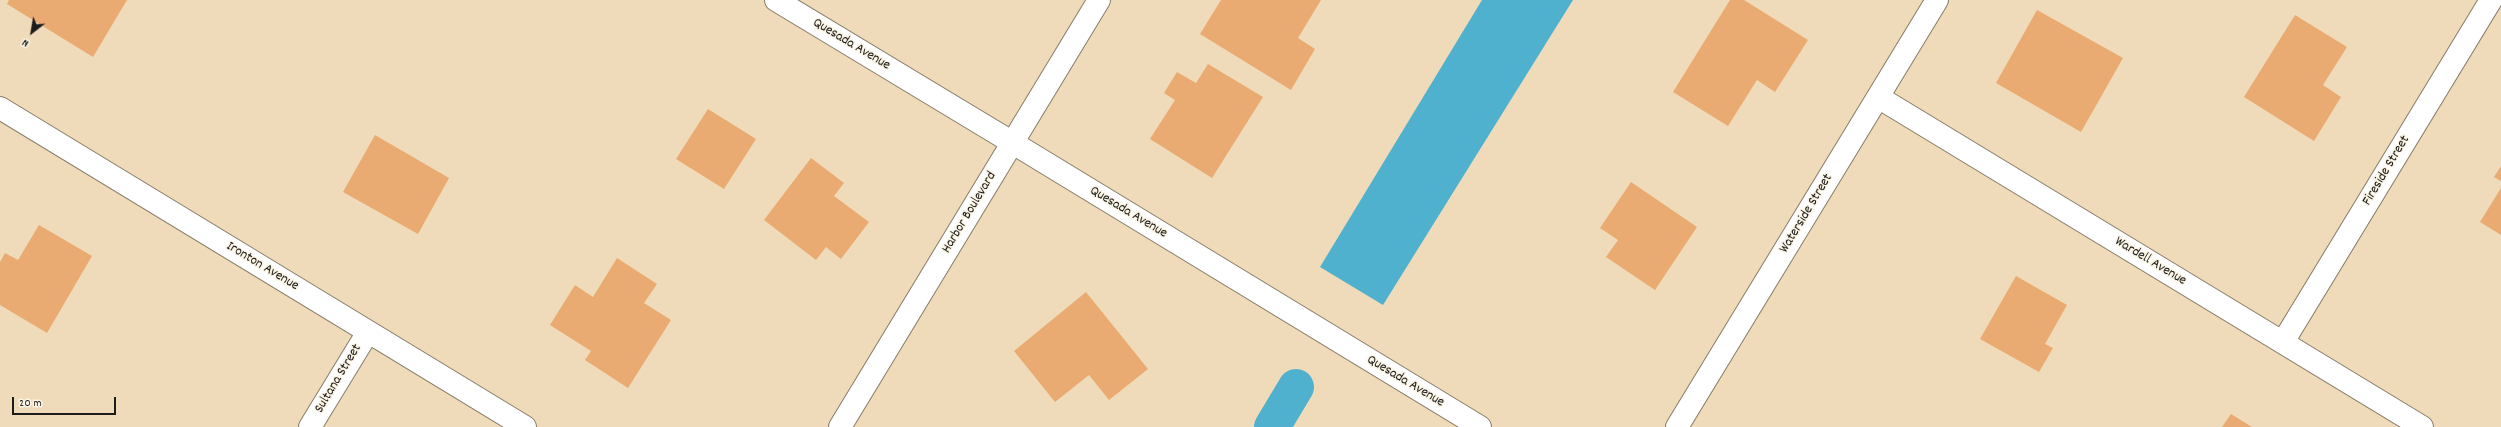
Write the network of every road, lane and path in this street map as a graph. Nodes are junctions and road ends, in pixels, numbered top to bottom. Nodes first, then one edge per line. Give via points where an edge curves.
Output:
1 (776, 0) edge
2 (1100, 0) edge
3 (1937, 0) edge
4 (2491, 0) edge
5 (1878, 96) junction
6 (0, 109) edge
7 (1012, 143) junction
8 (368, 332) junction
9 (2283, 342) junction
10 (310, 427) edge
11 (525, 427) edge
12 (840, 427) edge
13 (1480, 427) edge
14 (1677, 427) edge
15 (2422, 427) edge

1 - 7 street, Quesada Avenue
2 - 7 street, Harbor Boulevard
3 - 5 street, Waterside Street
4 - 9 street, Fireside Street
5 - 9 street, Wardell Avenue
5 - 14 street, Waterside Street
6 - 8 street, Ironton Avenue
7 - 12 street, Harbor Boulevard
7 - 13 street, Quesada Avenue
8 - 10 street, Sultana Street
8 - 11 street, Ironton Avenue
9 - 15 street, Wardell Avenue

